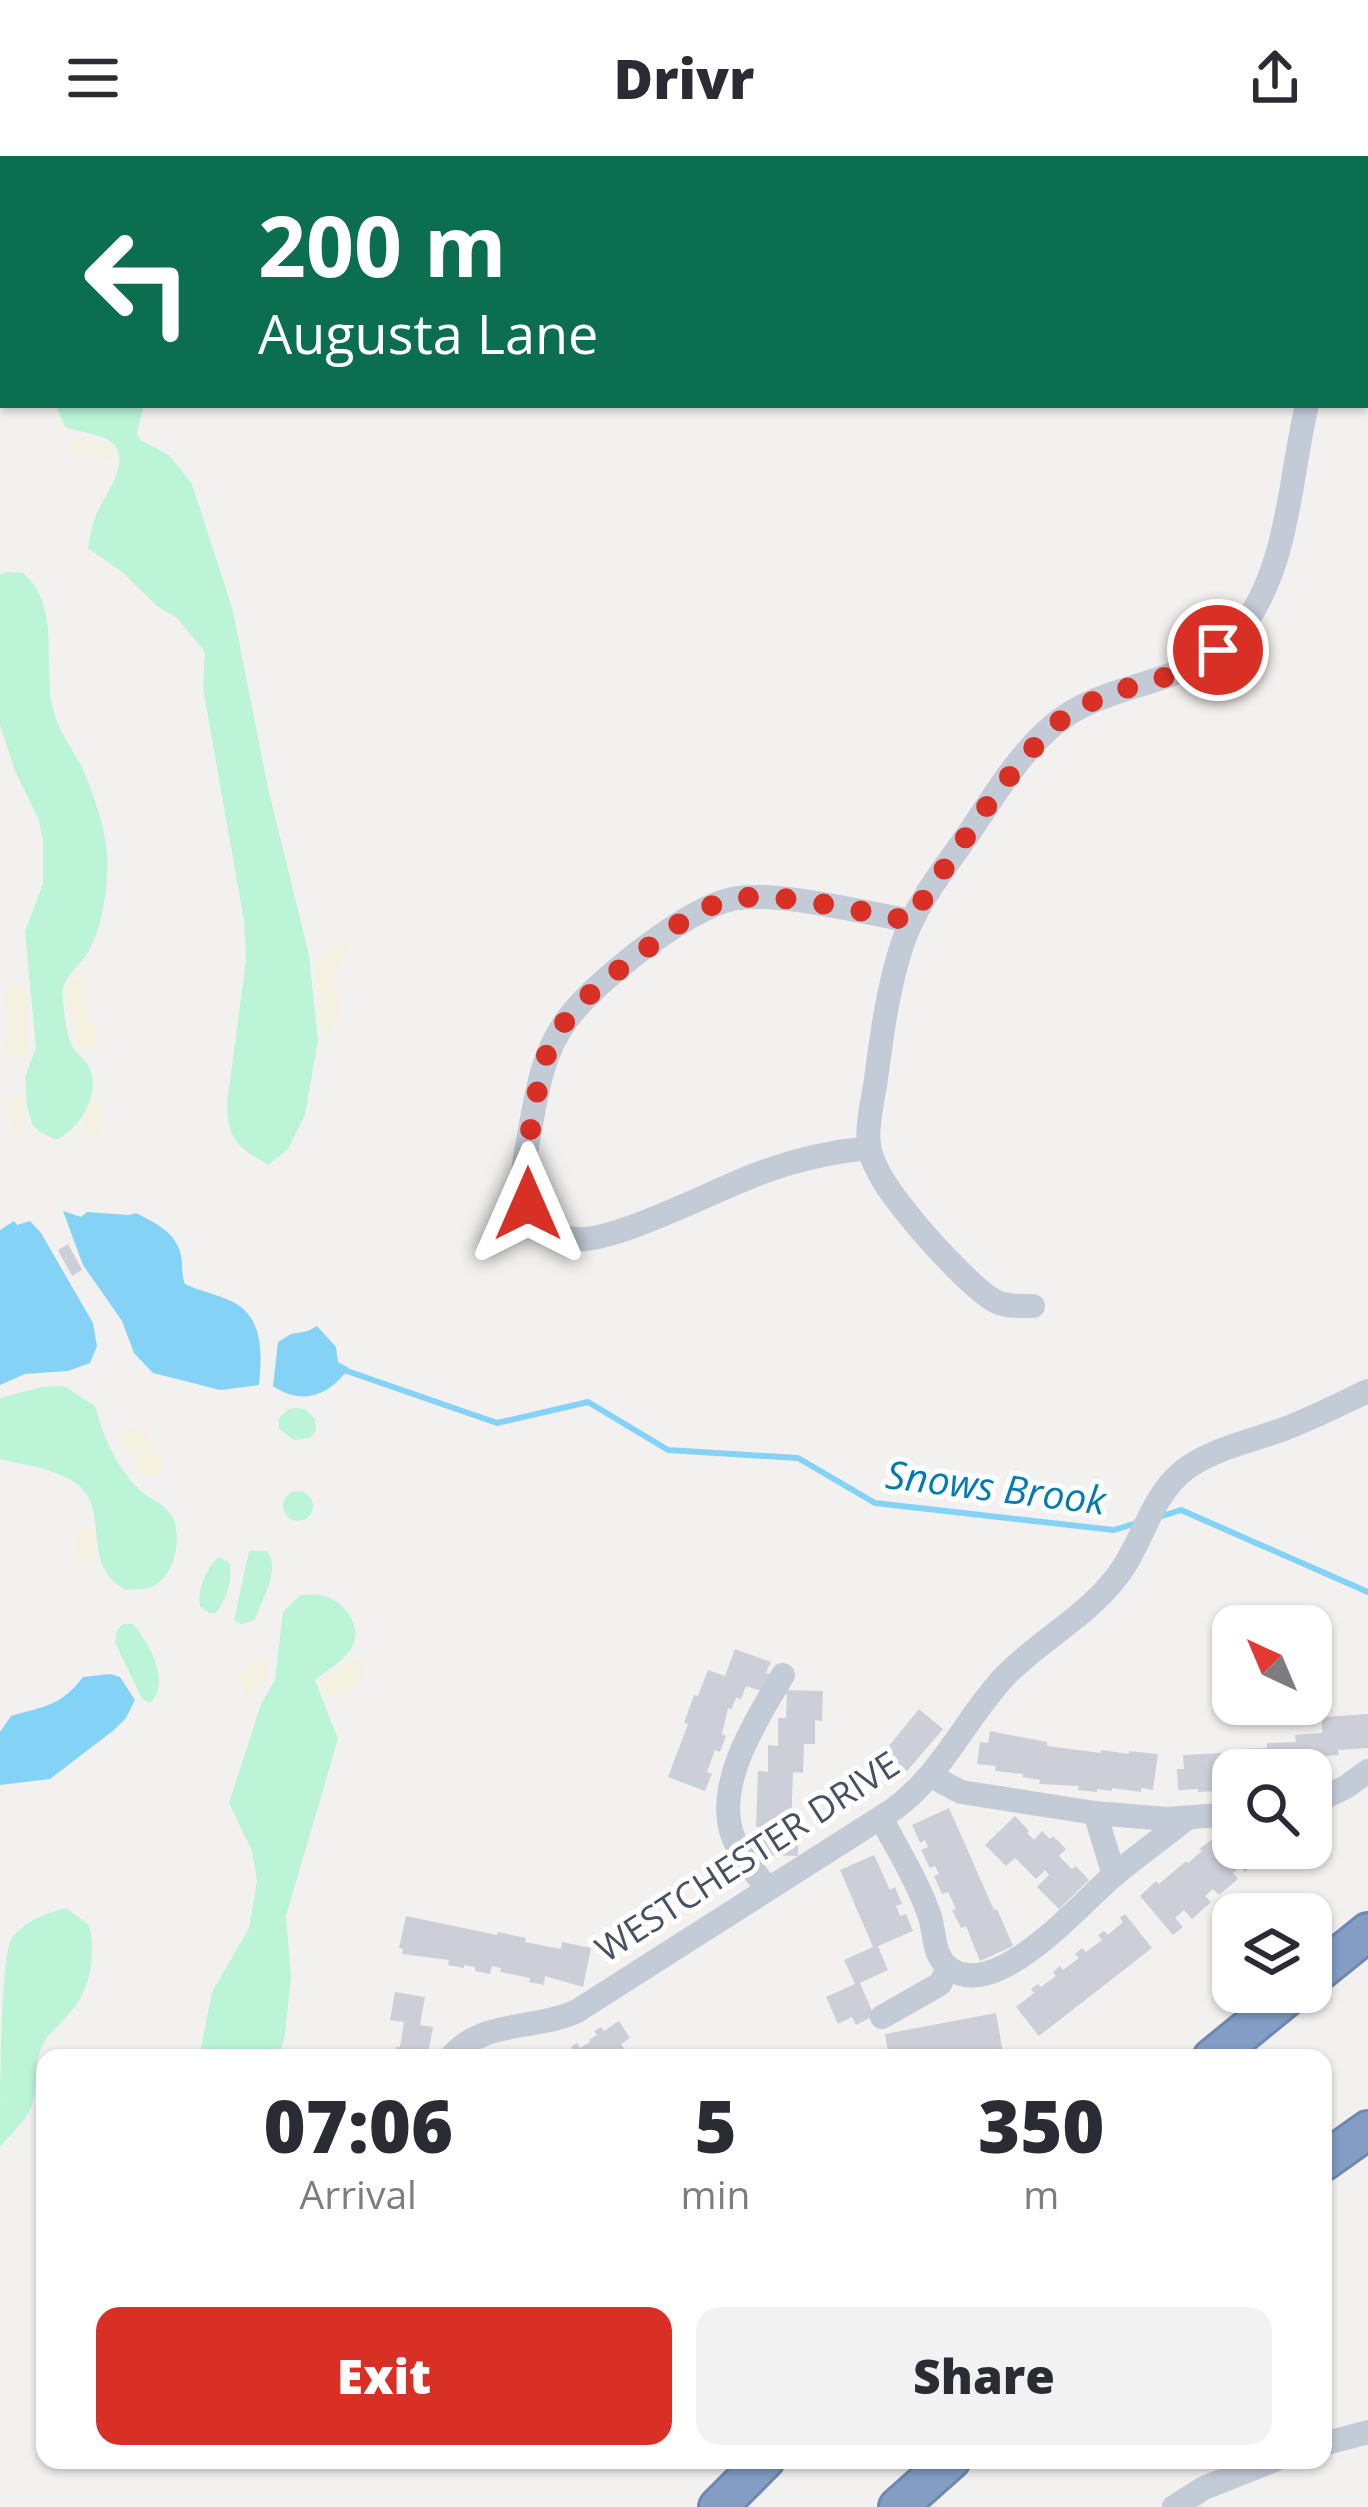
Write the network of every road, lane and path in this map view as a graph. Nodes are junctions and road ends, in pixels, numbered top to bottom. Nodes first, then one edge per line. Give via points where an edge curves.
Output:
1 (1305, 408) edge
2 (912, 921) junction
3 (869, 1148) junction
4 (1033, 1306) dead end
5 (1368, 1391) edge
6 (783, 1675) dead end
7 (1368, 1771) edge
8 (931, 1776) junction
9 (1332, 1794) edge
10 (1095, 1813) junction
11 (1212, 1815) edge
12 (881, 1818) junction
13 (1186, 1819) junction
14 (1114, 1875) junction
15 (768, 1889) junction
16 (1368, 1932) edge
17 (1332, 1961) edge
18 (948, 1968) junction
19 (1267, 2013) edge
20 (881, 2018) dead end
21 (458, 2049) edge
22 (1223, 2049) edge
23 (1368, 2130) edge
24 (1332, 2156) edge
25 (1368, 2432) edge
26 (1332, 2442) edge
27 (756, 2469) edge
28 (940, 2469) edge
29 (1252, 2469) edge
30 (718, 2507) edge
31 (898, 2507) edge
32 (1174, 2507) edge

1 - 2 street via 1279,544 1244,626 1189,670 1111,693 1051,727 998,790
2 - 3 street via 885,1011
2 - 3 street via 748,897 703,910 664,934 598,986 555,1037 541,1072 522,1185 545,1228 583,1240 809,1156
3 - 4 street via 919,1229 983,1293
5 - 8 street, WESTCHESTER DRIVE via 1213,1454 1172,1481 1116,1577 997,1685
6 - 15 street via 755,1722 728,1801 733,1837
7 - 9 street
8 - 10 street via 961,1792
8 - 12 street, WESTCHESTER DRIVE
10 - 13 street
10 - 14 street
11 - 13 street
12 - 15 street, WESTCHESTER DRIVE
12 - 18 street
13 - 14 street
14 - 18 street via 1003,1968 961,1975
15 - 21 street, WESTCHESTER DRIVE via 578,2011 487,2030
16 - 17 highway
18 - 20 street via 940,1984
19 - 22 highway
23 - 24 highway
25 - 26 street
27 - 30 highway
28 - 31 highway
29 - 32 street

